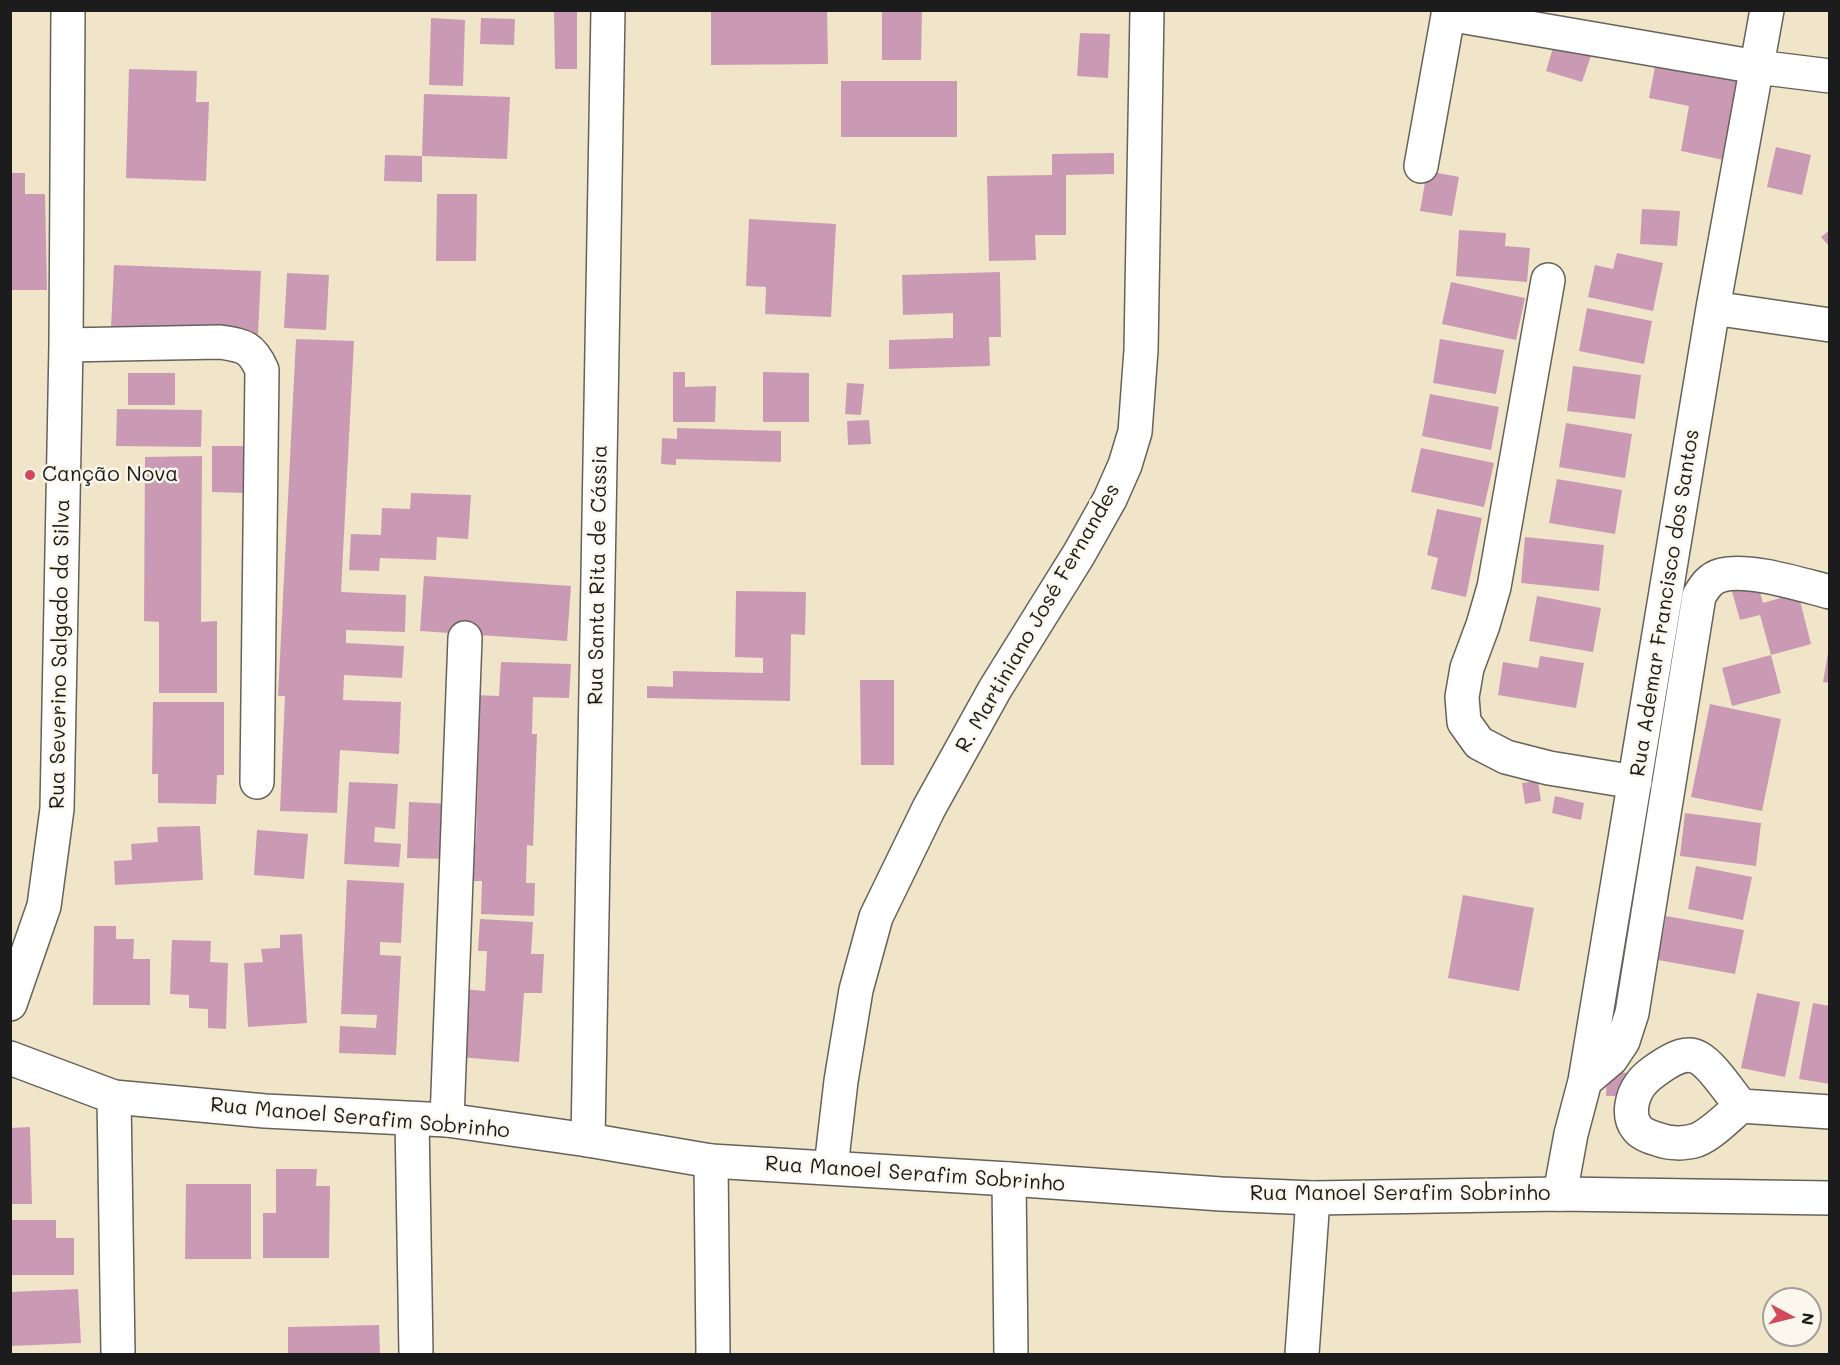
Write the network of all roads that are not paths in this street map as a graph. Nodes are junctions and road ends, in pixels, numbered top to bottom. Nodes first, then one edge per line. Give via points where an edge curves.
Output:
1 (68, 10) edge
2 (608, 10) edge
3 (1147, 10) edge
4 (1767, 10) edge
5 (1448, 12) edge
6 (1757, 67) junction
7 (1830, 76) edge
8 (1421, 166) dead end
9 (1548, 280) dead end
10 (1713, 308) junction
11 (1830, 325) edge
12 (66, 345) junction
13 (1830, 591) edge
14 (465, 638) dead end
15 (257, 782) dead end
16 (1635, 782) junction
17 (10, 1004) edge
18 (10, 1058) edge
19 (1585, 1081) junction
20 (114, 1097) junction
21 (1741, 1106) dead end
22 (1830, 1112) edge
23 (412, 1119) junction
24 (447, 1120) junction
25 (588, 1140) junction
26 (711, 1161) junction
27 (831, 1167) junction
28 (1009, 1179) junction
29 (1560, 1194) junction
30 (1313, 1198) junction
31 (1830, 1198) edge
32 (118, 1354) edge
33 (416, 1354) edge
34 (713, 1354) edge
35 (1011, 1354) edge
36 (1302, 1354) edge

1 - 12 street, Rua Severino Salgado da Silva
2 - 25 street, Rua Santa Rita de Cássia
3 - 27 street, R. Martiniano José Fernandes via 1141,350 1135,432 1110,499 995,689 929,808 876,917 856,990
4 - 6 street, Rua Ademar Francisco dos Santos
5 - 6 street
5 - 8 street
6 - 7 street
6 - 10 street, Rua Ademar Francisco dos Santos
9 - 16 street via 1494,587 1467,668 1462,697 1464,722 1479,743 1506,757
10 - 11 street
10 - 16 street, Rua Ademar Francisco dos Santos
12 - 15 street via 220,342 241,346 255,354 262,370
12 - 17 street, Rua Severino Salgado da Silva via 57,809 44,906
13 - 19 street via 1737,573 1707,582 1699,596 1632,1013 1623,1041 1611,1059
14 - 24 street
16 - 19 street, Rua Ademar Francisco dos Santos
18 - 20 street, Rua Manoel Serafim Sobrinho
19 - 29 street, Rua Ademar Francisco dos Santos
20 - 23 street, Rua Manoel Serafim Sobrinho
20 - 32 street
21 - 22 street
23 - 24 street, Rua Manoel Serafim Sobrinho
23 - 33 street
24 - 25 street, Rua Manoel Serafim Sobrinho
25 - 26 street, Rua Manoel Serafim Sobrinho
26 - 27 street, Rua Manoel Serafim Sobrinho
26 - 34 street
27 - 28 street, Rua Manoel Serafim Sobrinho
28 - 30 street, Rua Manoel Serafim Sobrinho
28 - 35 street
29 - 30 street, Rua Manoel Serafim Sobrinho
29 - 31 street, Rua Manoel Serafim Sobrinho
30 - 36 street

